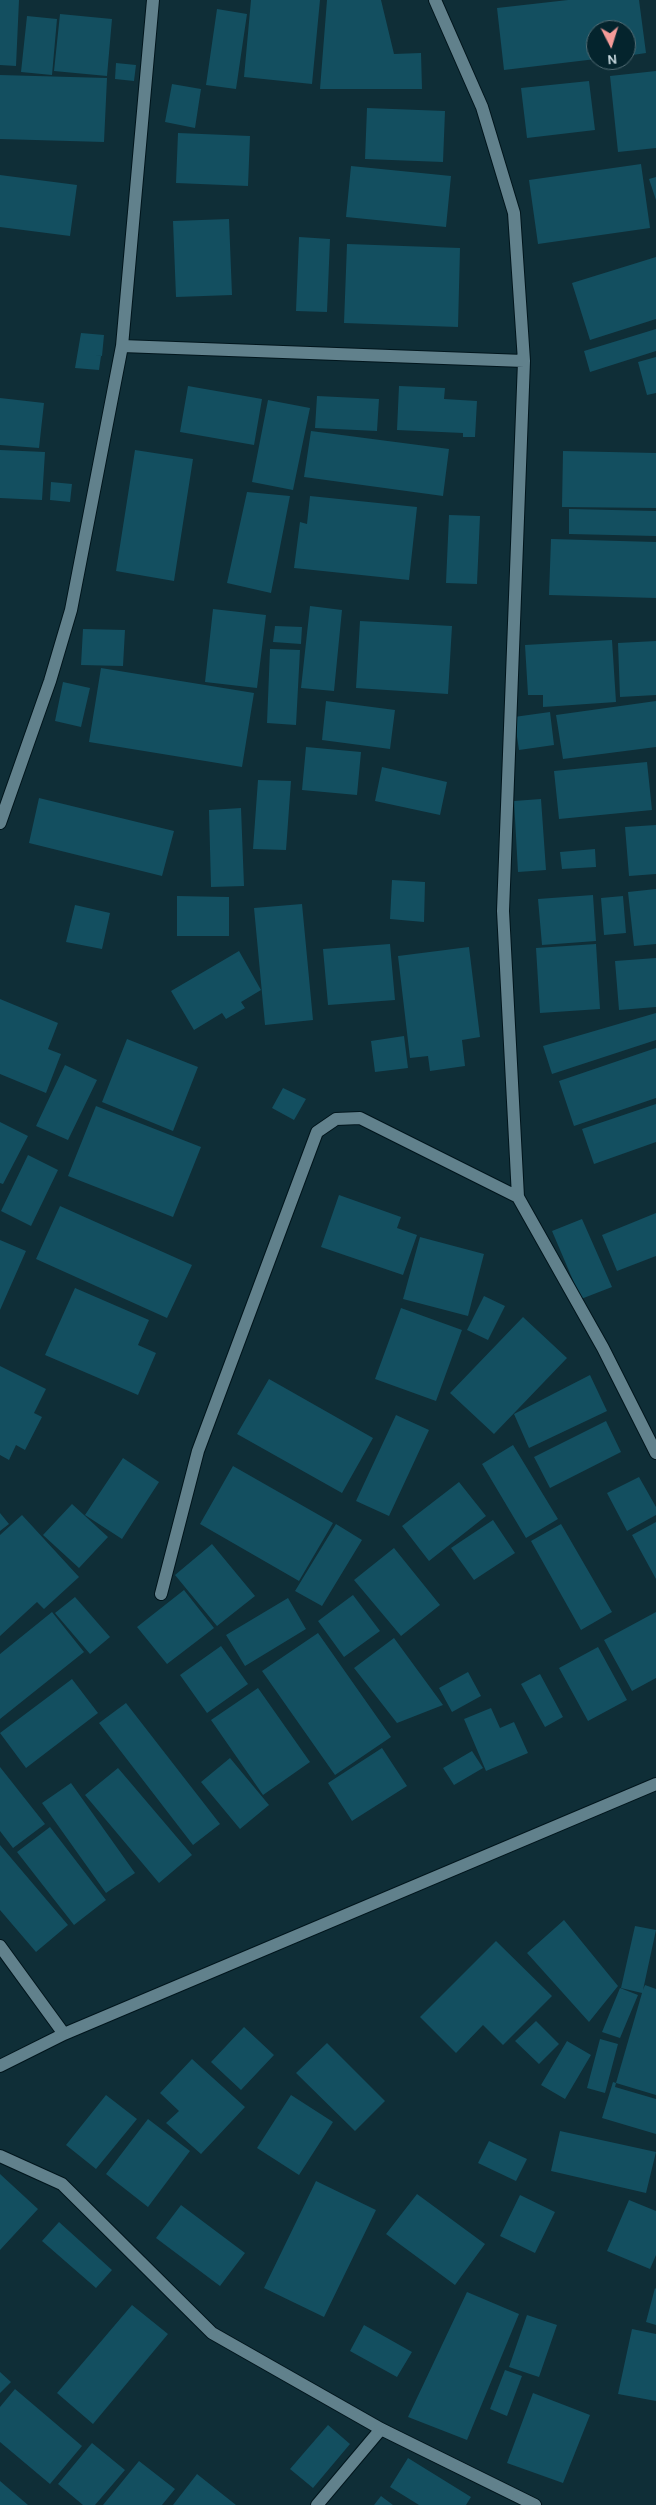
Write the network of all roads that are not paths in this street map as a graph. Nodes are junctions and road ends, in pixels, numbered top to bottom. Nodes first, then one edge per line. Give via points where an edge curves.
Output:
1 (153, 0) edge
2 (435, 0) edge
3 (122, 346) junction
4 (524, 362) junction
5 (0, 822) edge
6 (518, 1197) junction
7 (656, 1453) edge
8 (161, 1594) dead end
9 (656, 1784) edge
10 (0, 1946) edge
11 (64, 2034) junction
12 (0, 2066) edge
13 (0, 2156) edge
14 (381, 2429) junction
15 (318, 2505) edge
16 (535, 2505) edge

1 - 3 street
2 - 4 street via 482,107 514,213
3 - 4 street
3 - 5 street via 71,610 50,681
4 - 6 street via 503,911
6 - 7 street via 603,1348
6 - 8 street via 360,1118 336,1119 317,1132 198,1451
9 - 11 street
10 - 11 street
11 - 12 street
13 - 14 street via 62,2184 212,2334
14 - 15 street
14 - 16 street

